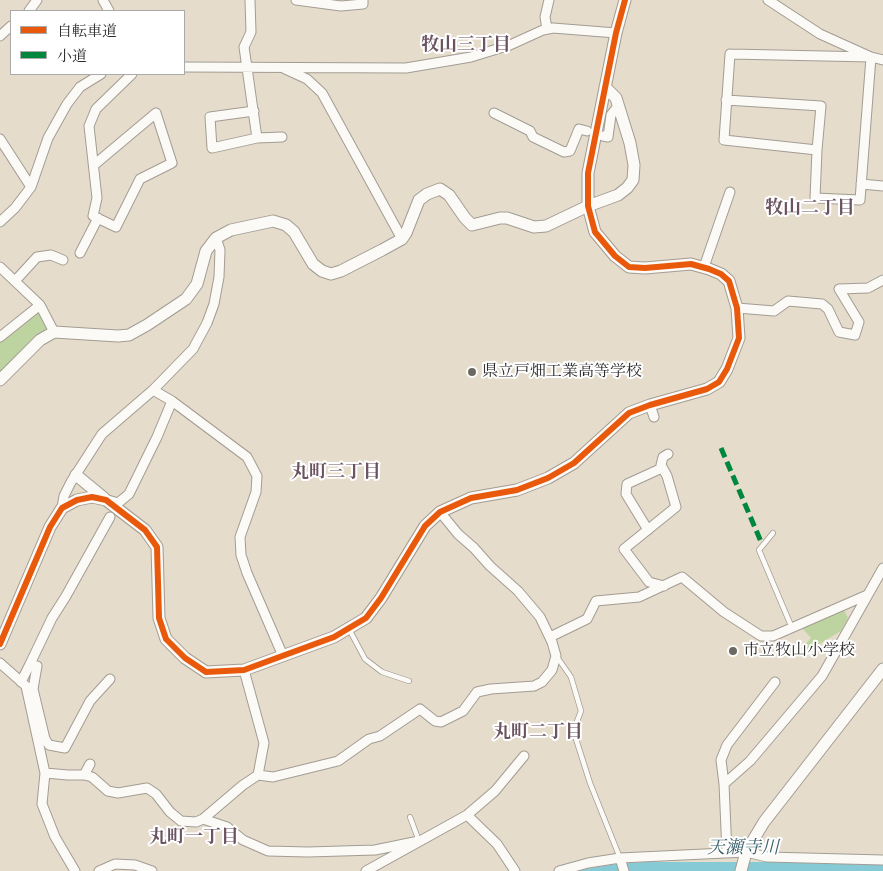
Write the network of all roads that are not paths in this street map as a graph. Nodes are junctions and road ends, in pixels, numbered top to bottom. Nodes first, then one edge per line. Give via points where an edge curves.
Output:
1 (250, 0) edge
2 (296, 0) edge
3 (363, 0) edge
4 (549, 0) edge
5 (626, 0) edge
6 (768, 0) edge
7 (10, 27) edge
8 (547, 29) junction
9 (616, 32) junction
10 (0, 36) edge
11 (872, 57) junction
12 (883, 60) edge
13 (248, 66) junction
14 (185, 67) edge
15 (282, 68) junction
16 (99, 75) edge
17 (131, 75) edge
18 (605, 87) junction
19 (726, 100) junction
20 (618, 106) junction
21 (254, 111) junction
22 (494, 113) dead end
23 (587, 131) dead end
24 (603, 136) dead end
25 (282, 137) dead end
26 (257, 138) junction
27 (0, 139) edge
28 (817, 150) junction
29 (94, 165) junction
30 (861, 184) junction
31 (883, 186) edge
32 (31, 187) junction
33 (730, 192) dead end
34 (588, 206) junction
35 (98, 218) junction
36 (0, 222) edge
37 (216, 238) junction
38 (402, 238) junction
39 (80, 253) dead end
40 (63, 260) dead end
41 (704, 267) junction
42 (0, 268) edge
43 (883, 280) edge
44 (15, 281) junction
45 (40, 305) junction
46 (737, 308) junction
47 (54, 332) junction
48 (0, 337) edge
49 (0, 380) edge
50 (153, 390) junction
51 (172, 401) junction
52 (650, 405) junction
53 (654, 417) dead end
54 (668, 454) dead end
55 (662, 468) junction
56 (76, 475) junction
57 (106, 500) junction
58 (62, 508) junction
59 (440, 512) junction
60 (110, 517) dead end
61 (648, 530) junction
62 (773, 533) dead end
63 (882, 571) edge
64 (664, 586) junction
65 (867, 595) junction
66 (348, 628) junction
67 (792, 628) junction
68 (550, 637) junction
69 (0, 644) edge
70 (283, 656) junction
71 (556, 656) junction
72 (0, 663) edge
73 (30, 664) junction
74 (883, 669) edge
75 (244, 670) junction
76 (110, 679) dead end
77 (409, 680) dead end
78 (21, 682) junction
79 (775, 682) dead end
80 (524, 756) dead end
81 (90, 764) dead end
82 (45, 773) junction
83 (84, 774) junction
84 (258, 775) junction
85 (724, 784) junction
86 (467, 816) junction
87 (410, 817) dead end
88 (203, 819) junction
89 (419, 841) junction
90 (727, 853) junction
91 (745, 855) junction
92 (620, 858) junction
93 (883, 860) edge
94 (75, 871) edge
95 (99, 871) edge
96 (152, 871) edge
97 (366, 871) edge
98 (515, 871) edge
99 (559, 871) edge
100 (624, 871) edge
101 (741, 871) edge

1 - 13 street via 251,32 244,47
2 - 3 street via 340,6 363,4
4 - 8 street via 545,16
5 - 9 street
6 - 11 street via 820,34
7 - 10 street
8 - 9 street
8 - 15 street via 471,57 406,68
9 - 18 street
11 - 12 street
11 - 19 street via 730,54
11 - 30 street
13 - 14 street
13 - 15 street
13 - 21 street
15 - 38 street via 307,79 322,93
16 - 32 street via 80,87 67,104 48,138
17 - 29 street via 96,109 89,126
18 - 20 street via 616,98
18 - 34 street via 588,173
19 - 28 street via 724,140
19 - 28 street via 821,106
20 - 24 street via 611,115 608,138
20 - 34 street via 630,143 633,180 618,195
21 - 26 street
21 - 26 street via 210,117 212,148
22 - 23 street via 564,152 570,151 579,129
25 - 26 street
27 - 32 street
28 - 30 street via 815,198 860,200
29 - 35 street via 98,198 94,216
29 - 35 street via 156,113 172,163 140,179 116,226
30 - 31 street
32 - 36 street
33 - 41 street
34 - 38 street via 546,226 534,227 507,218 472,225 449,195 440,190 419,200
34 - 41 street via 595,232 615,256 629,266 691,264
35 - 39 street
37 - 38 street via 231,230 273,221 286,225 294,232 313,264 332,274
37 - 47 street via 206,251 197,284 186,299 147,325 129,335 118,336
37 - 50 street via 220,250 219,277 207,323 193,349
40 - 44 street via 51,254 37,257
41 - 46 street via 729,281
42 - 44 street
43 - 46 street via 868,288 838,289 859,322 855,335 839,332 828,309 822,304 788,300 774,311
44 - 45 street
45 - 47 street
45 - 48 street
46 - 52 street via 739,338 719,382 707,389
47 - 49 street via 40,340
50 - 51 street
50 - 56 street via 102,434
51 - 57 street via 129,494 118,503
51 - 70 street via 247,457 256,476 256,492 240,538 241,555
52 - 53 street
52 - 59 street via 629,414 574,462 548,478 517,490 472,498
54 - 55 street via 663,458
55 - 61 street via 676,507
55 - 61 street via 627,484 626,494
56 - 57 street
56 - 58 street via 64,496
57 - 58 street via 92,497
57 - 75 street via 145,530 157,547 158,618 166,639 185,658 206,672
58 - 69 street via 50,527
59 - 66 street via 424,526 366,618
59 - 68 street via 540,616
60 - 73 street via 52,618
61 - 64 street via 624,548 649,582
62 - 67 lane via 759,550
63 - 65 street
64 - 67 street via 682,577 724,612 761,636 773,636
64 - 68 street via 639,596 596,601 587,619
65 - 67 street
65 - 85 street via 822,676 750,761
66 - 70 street via 334,637
66 - 77 lane via 365,659 382,672
68 - 71 street
70 - 75 street
71 - 84 street via 552,670 534,686 477,692 463,711 442,722 435,721 420,709 338,761 273,777
71 - 92 lane via 571,677 580,711 576,739
72 - 78 street
73 - 76 street via 37,666 33,689 45,739 49,745 65,748 90,701
73 - 78 street
74 - 91 street via 764,822
75 - 84 street via 264,743
78 - 82 street via 26,686
79 - 85 street via 727,745 721,760
80 - 86 street via 495,791
81 - 83 street
82 - 83 street
82 - 94 street via 42,804 55,837
83 - 88 street via 108,791 118,793 147,788 181,821
84 - 88 street
85 - 90 street
86 - 89 street
86 - 98 street via 497,844
87 - 89 lane
88 - 89 street via 227,827 244,840 268,851 375,850
89 - 97 street
90 - 91 street
90 - 92 street
91 - 93 street
91 - 101 street
92 - 99 street
92 - 100 street
95 - 96 street via 115,864 135,865

